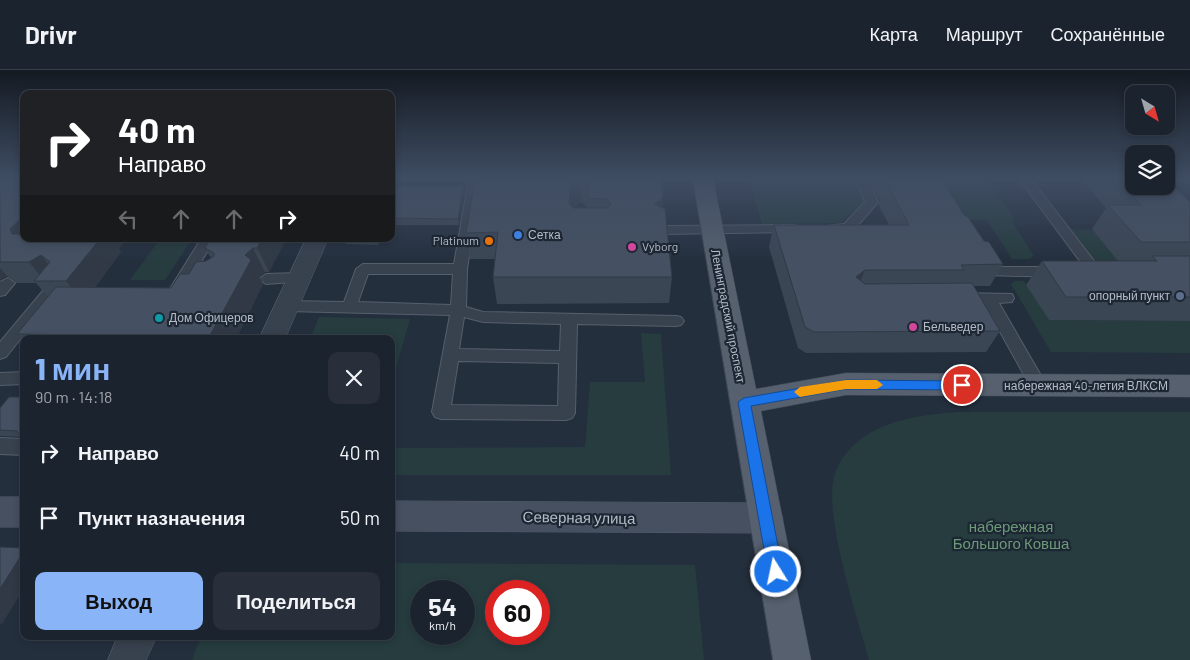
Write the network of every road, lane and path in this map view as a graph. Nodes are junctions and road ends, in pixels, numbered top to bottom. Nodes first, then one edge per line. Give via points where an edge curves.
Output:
1 (467, 207) edge
2 (708, 207) edge
3 (868, 207) edge
4 (1048, 207) edge
5 (712, 229) junction
6 (661, 230) edge
7 (206, 242) edge
8 (316, 242) edge
9 (460, 269) junction
10 (299, 278) junction
11 (202, 279) edge
12 (266, 279) dead end
13 (183, 280) junction
14 (57, 283) edge
15 (946, 298) edge
16 (989, 298) junction
17 (287, 306) junction
18 (166, 307) edge
19 (349, 308) junction
20 (458, 310) junction
21 (569, 319) junction
22 (676, 321) dead end
23 (274, 335) edge
24 (3, 345) edge
25 (451, 355) junction
26 (568, 357) junction
27 (20, 378) edge
28 (0, 379) edge
29 (1039, 386) junction
30 (1190, 386) edge
31 (744, 402) junction
32 (0, 446) edge
33 (20, 447) edge
34 (0, 512) edge
35 (20, 512) edge
36 (395, 516) edge
37 (766, 518) junction
38 (136, 640) edge
39 (127, 660) edge
40 (792, 660) edge

1 - 9 lane
2 - 5 main road, Ленинградский проспект
3 - 5 lane via 848,228
4 - 16 lane via 1103,273 989,267 1007,298
5 - 6 lane
5 - 31 main road, Ленинградский проспект
7 - 13 lane
8 - 10 street
9 - 19 lane via 363,270
9 - 20 lane
10 - 12 lane
10 - 17 street
11 - 13 lane
13 - 18 lane
14 - 24 lane
15 - 16 lane
16 - 29 lane
17 - 19 lane
17 - 23 street
19 - 20 lane
20 - 21 lane via 483,317
20 - 25 lane
21 - 22 lane
21 - 26 lane
25 - 26 lane
25 - 26 lane via 441,412 566,413
27 - 28 lane
29 - 30 main road, набережная 40-летия ВЛКСМ
29 - 31 main road, набережная 40-летия ВЛКСМ via 846,384
31 - 37 main road, Ленинградский проспект
32 - 33 lane
34 - 35 main road
36 - 37 main road, Северная улица
37 - 40 main road, Ленинградский проспект
38 - 39 street

